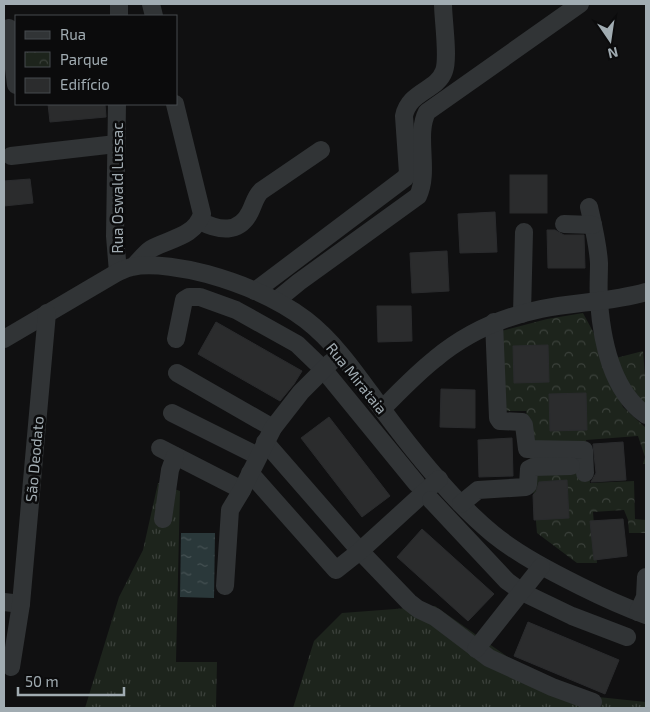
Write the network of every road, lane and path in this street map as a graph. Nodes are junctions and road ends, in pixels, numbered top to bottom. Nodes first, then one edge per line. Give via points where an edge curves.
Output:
1 (443, 4) edge
2 (580, 4) edge
3 (9, 28) dead end
4 (15, 77) edge
5 (117, 105) edge
6 (175, 105) edge
7 (116, 144) junction
8 (321, 150) dead end
9 (11, 156) dead end
10 (589, 206) dead end
11 (200, 220) junction
12 (564, 224) dead end
13 (593, 225) junction
14 (524, 232) dead end
15 (126, 269) junction
16 (255, 290) junction
17 (646, 292) edge
18 (277, 300) junction
19 (599, 300) junction
20 (47, 313) junction
21 (522, 314) junction
22 (494, 322) junction
23 (4, 339) edge
24 (176, 339) dead end
25 (341, 354) junction
26 (323, 369) junction
27 (177, 373) dead end
28 (382, 409) junction
29 (172, 413) dead end
30 (646, 415) edge
31 (266, 442) junction
32 (250, 473) junction
33 (439, 479) junction
34 (416, 484) dead end
35 (242, 490) junction
36 (431, 500) dead end
37 (461, 504) junction
38 (163, 519) dead end
39 (360, 551) junction
40 (541, 567) junction
41 (646, 577) edge
42 (225, 586) dead end
43 (522, 592) junction
44 (12, 603) edge
45 (642, 613) edge
46 (626, 637) dead end
47 (476, 649) junction
48 (11, 667) dead end
49 (593, 702) dead end

1 - 16 street via 444,72 405,108 408,173 405,178
2 - 18 street via 427,112 423,122 422,184 418,196
3 - 4 street
5 - 7 street, Rua Oswald Lussac
6 - 11 street via 201,208
7 - 9 street
7 - 15 street, Rua Oswald Lussac via 115,236
8 - 11 street via 261,191 244,222 226,229 211,227
10 - 13 street
11 - 15 street via 181,237 150,250
12 - 13 street
13 - 19 street
14 - 21 street
15 - 16 street, Rua Mirataia via 158,266 190,270
15 - 20 street
16 - 18 street, Rua Mirataia
17 - 19 street
18 - 25 street, Rua Mirataia via 307,321
19 - 21 street
19 - 30 street via 604,339 620,388
20 - 23 street
20 - 44 street, São Deodato
21 - 22 street
22 - 28 street via 435,359
22 - 37 street via 500,421 522,422 527,449 584,450 578,469 533,467 529,469 526,487 478,490
24 - 26 street via 184,300 200,297 236,310 297,344
25 - 26 street
25 - 28 street, Rua Mirataia
26 - 31 street via 301,392
26 - 34 street
27 - 31 street
28 - 33 street, Rua Mirataia
29 - 31 street
31 - 32 street
31 - 39 street
32 - 35 street
32 - 39 street via 336,570
33 - 37 street, Rua Mirataia
33 - 39 street
35 - 38 street via 168,452 170,470
35 - 42 street via 230,510
36 - 43 street via 507,581
37 - 40 street, Rua Mirataia via 493,534
39 - 47 street via 409,602 435,617
40 - 43 street
40 - 45 street, Rua Mirataia
41 - 45 street
43 - 46 street
43 - 47 street
44 - 48 street, São Deodato
47 - 49 street via 552,688

